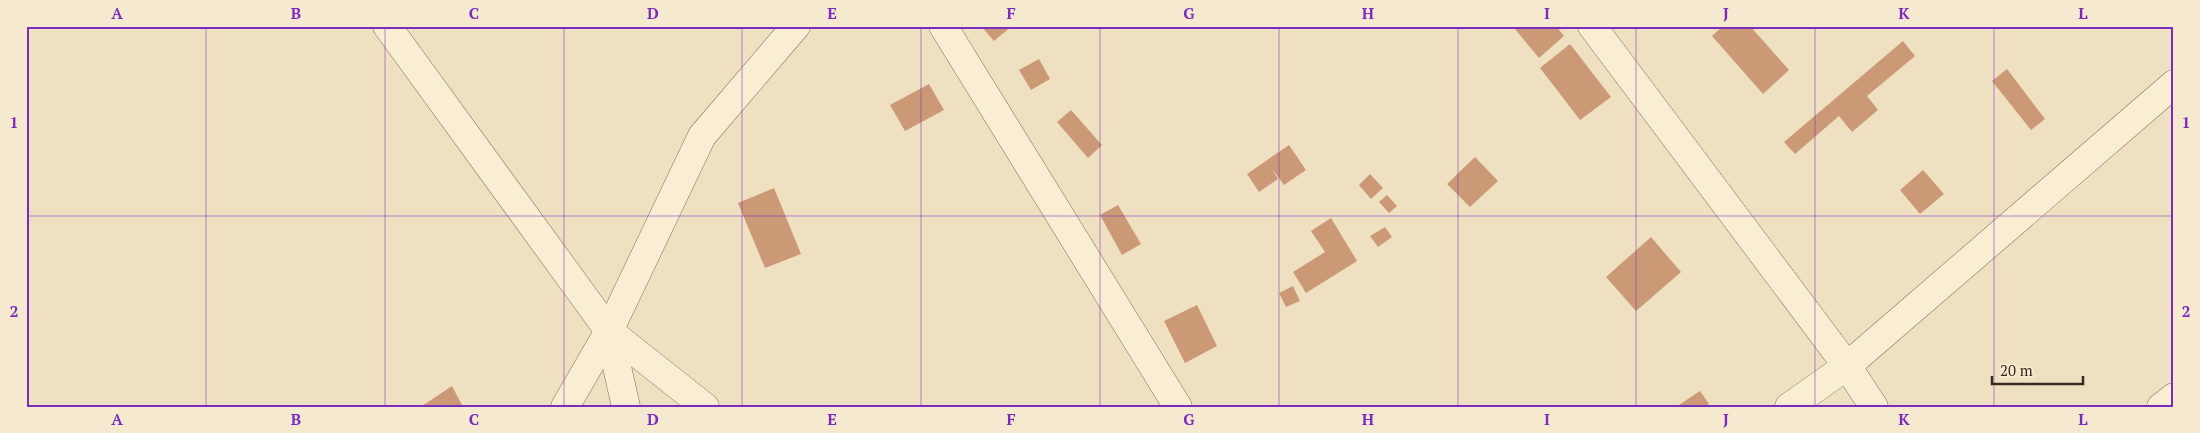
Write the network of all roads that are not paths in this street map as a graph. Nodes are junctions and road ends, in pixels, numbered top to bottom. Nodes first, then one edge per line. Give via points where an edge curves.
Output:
1 (386, 26) edge
2 (796, 26) edge
3 (943, 26) edge
4 (1592, 26) edge
5 (2174, 84) edge
6 (609, 331) junction
7 (1846, 366) junction
8 (2174, 397) edge
9 (565, 407) edge
10 (626, 407) edge
11 (705, 407) edge
12 (1178, 407) edge
13 (1789, 407) edge
14 (1874, 407) edge
15 (2161, 407) edge

1 - 6 street
2 - 6 street via 702,136
3 - 12 street
4 - 7 street
5 - 7 street
6 - 9 street
6 - 10 street
6 - 11 street
7 - 13 street
7 - 14 street
8 - 15 street

